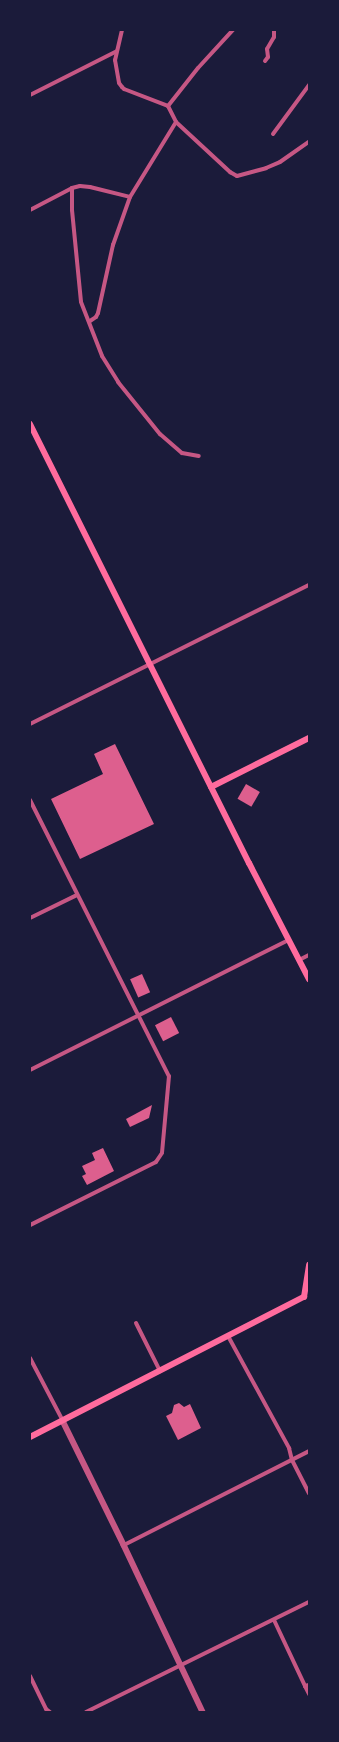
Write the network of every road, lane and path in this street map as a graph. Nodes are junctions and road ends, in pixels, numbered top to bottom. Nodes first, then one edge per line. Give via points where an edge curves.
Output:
1 (122, 30) edge
2 (233, 30) edge
3 (274, 30) edge
4 (117, 51) junction
5 (265, 61) dead end
6 (309, 85) edge
7 (30, 96) edge
8 (168, 106) junction
9 (176, 122) junction
10 (273, 134) dead end
11 (309, 142) edge
12 (72, 188) junction
13 (130, 197) junction
14 (30, 210) edge
15 (90, 321) junction
16 (30, 424) edge
17 (199, 456) dead end
18 (309, 584) edge
19 (150, 664) junction
20 (30, 724) edge
21 (309, 738) edge
22 (211, 787) junction
23 (30, 800) edge
24 (77, 895) junction
25 (30, 918) edge
26 (289, 940) junction
27 (309, 955) edge
28 (299, 960) junction
29 (309, 979) edge
30 (139, 1015) junction
31 (30, 1070) edge
32 (30, 1225) edge
33 (309, 1264) edge
34 (307, 1298) edge
35 (136, 1323) dead end
36 (228, 1336) junction
37 (30, 1358) edge
38 (160, 1371) junction
39 (62, 1421) junction
40 (30, 1437) edge
41 (309, 1451) edge
42 (292, 1460) junction
43 (309, 1493) edge
44 (124, 1545) junction
45 (309, 1602) edge
46 (274, 1620) junction
47 (180, 1665) junction
48 (30, 1676) edge
49 (307, 1685) edge
50 (309, 1694) edge
51 (48, 1710) edge
52 (86, 1712) edge
53 (203, 1712) edge

1 - 4 street
2 - 8 street
3 - 5 street
4 - 7 street
4 - 8 street via 115,65 124,90
6 - 10 street
8 - 9 street
9 - 11 street via 237,176 280,162
9 - 13 street
12 - 13 street via 90,187
12 - 14 street
12 - 15 street via 81,302
13 - 15 street via 113,245 98,313
15 - 17 street via 102,356 118,382 160,434 182,453
16 - 19 main road
18 - 19 street
19 - 20 street
19 - 22 main road
21 - 22 main road
22 - 26 main road
23 - 24 street
24 - 25 street
24 - 30 street
26 - 28 main road
26 - 30 street
27 - 28 street
28 - 29 main road
30 - 31 street
30 - 32 street via 169,1076 164,1142 160,1158
33 - 34 main road
34 - 36 main road
35 - 38 street
36 - 38 main road
36 - 42 street via 289,1448
37 - 39 street
38 - 39 main road
39 - 40 main road
39 - 44 street
41 - 42 street
42 - 43 street
42 - 44 street
44 - 47 street
45 - 46 street
46 - 47 street
46 - 49 street
47 - 52 street
47 - 53 street
48 - 51 street
49 - 50 street

